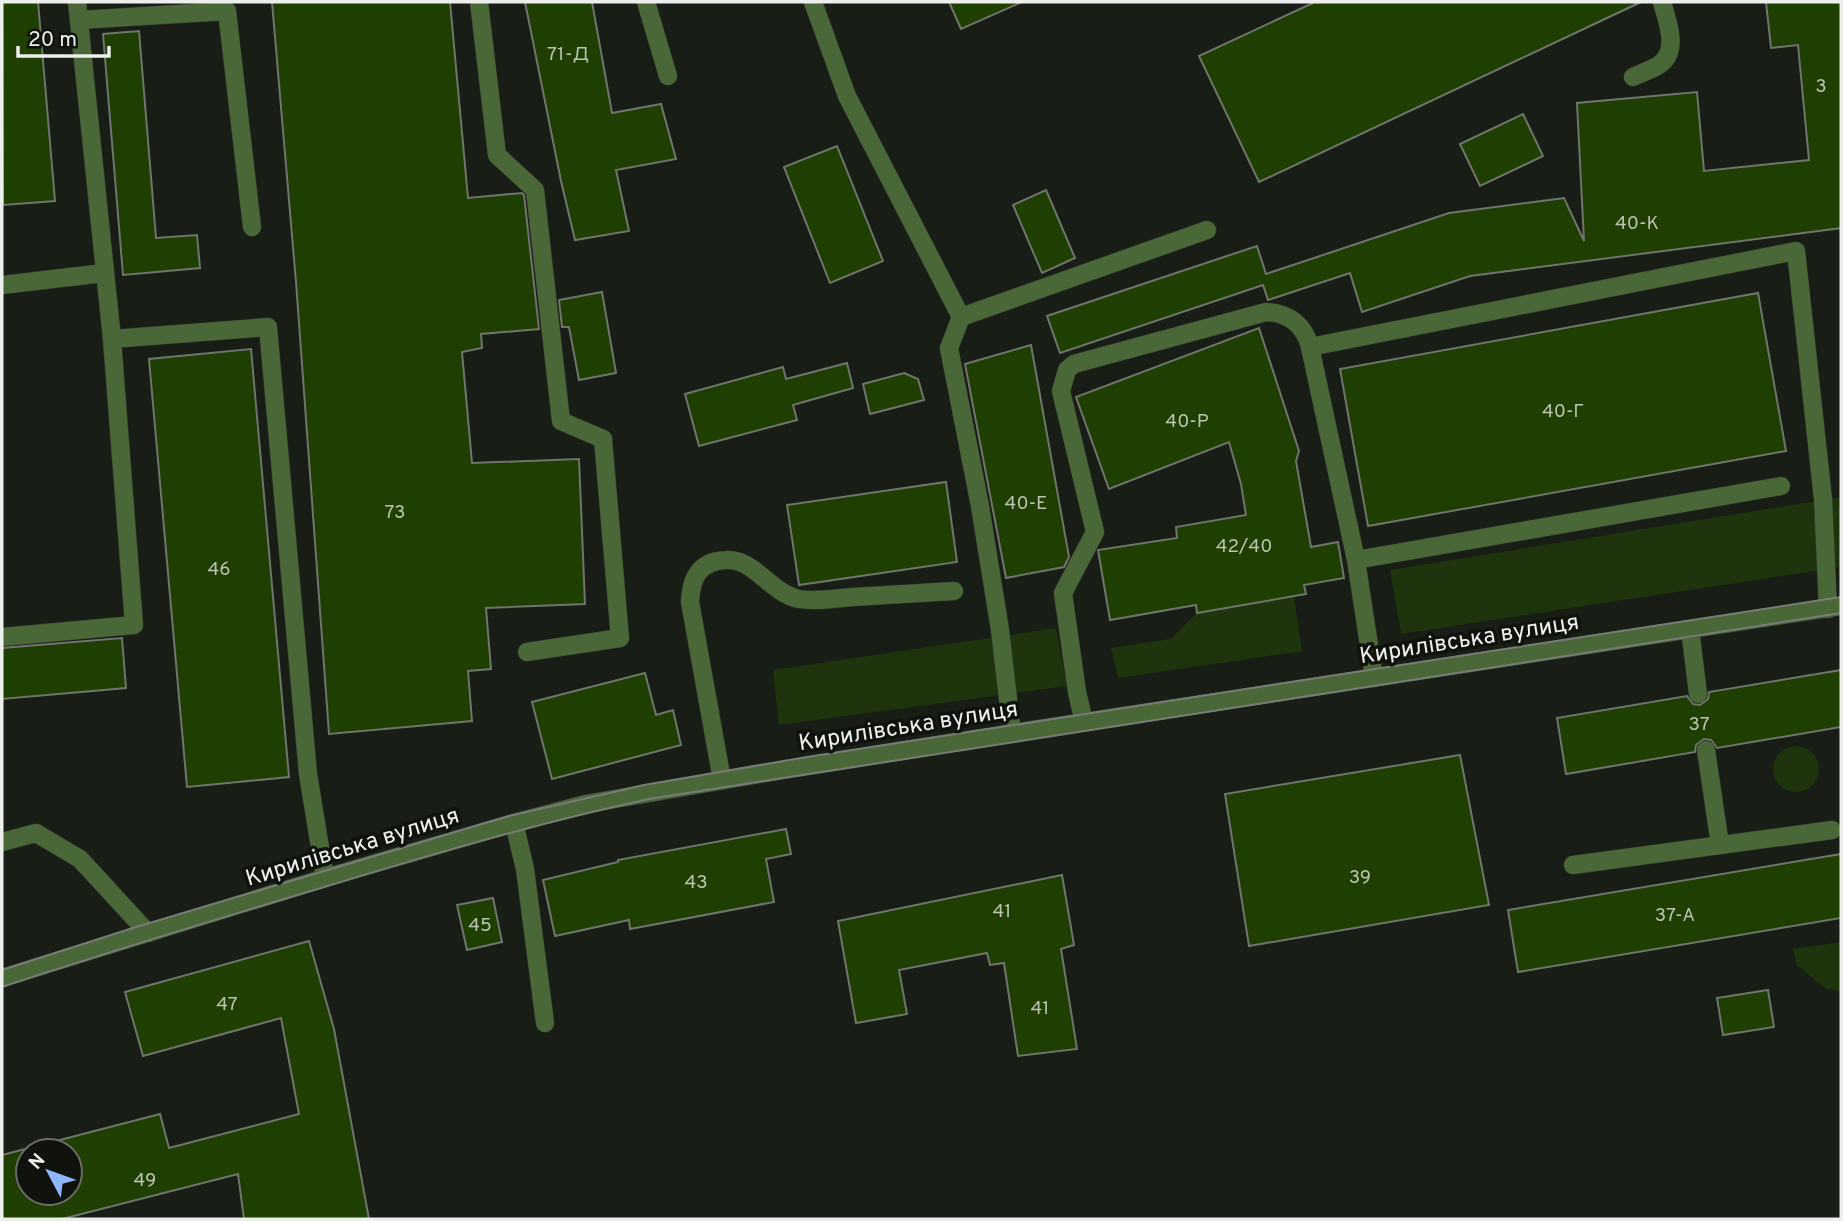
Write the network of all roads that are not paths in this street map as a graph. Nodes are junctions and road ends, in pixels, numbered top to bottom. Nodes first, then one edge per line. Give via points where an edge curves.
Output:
1 (77, 2) edge
2 (479, 2) edge
3 (646, 2) edge
4 (813, 2) edge
5 (1662, 2) edge
6 (79, 20) junction
7 (668, 76) dead end
8 (1633, 77) dead end
9 (252, 227) dead end
10 (1207, 230) dead end
11 (104, 273) junction
12 (2, 285) edge
13 (961, 317) junction
14 (112, 339) junction
15 (1310, 346) junction
16 (1781, 486) dead end
17 (1356, 559) junction
18 (954, 591) dead end
19 (1834, 608) edge
20 (1690, 629) junction
21 (2, 637) edge
22 (527, 652) dead end
23 (1374, 678) junction
24 (1699, 694) dead end
25 (1084, 722) junction
26 (1012, 733) junction
27 (1706, 750) dead end
28 (722, 780) junction
29 (514, 823) junction
30 (1832, 830) dead end
31 (2, 842) edge
32 (1720, 845) junction
33 (1573, 865) dead end
34 (325, 878) junction
35 (148, 933) junction
36 (2, 978) edge
37 (545, 1023) dead end

1 - 6 street
2 - 22 street via 497,155 535,190 561,421 603,439 620,638
3 - 7 street
4 - 13 street via 847,96
5 - 8 street via 1671,38 1669,54 1661,64
6 - 9 street via 227,10
6 - 11 street
10 - 13 street
11 - 12 street
11 - 14 street
13 - 26 street via 949,348 993,589
14 - 21 street via 134,625
14 - 34 street via 268,327 308,774
15 - 17 street
15 - 19 street via 1796,251
15 - 25 street via 1297,323 1281,313 1266,312 1074,364 1067,370 1061,391 1095,532 1063,593
16 - 17 street
17 - 23 street
18 - 28 street via 798,599 773,588 745,563 727,559 704,565 691,586 690,602
19 - 20 street, Кирилівська вулиця
20 - 23 street, Кирилівська вулиця
20 - 24 street
23 - 25 street, Кирилівська вулиця
25 - 26 street, Кирилівська вулиця
26 - 28 street, Кирилівська вулиця
27 - 32 street
28 - 29 street, Кирилівська вулиця via 586,804
29 - 34 street, Кирилівська вулиця
29 - 37 street via 525,869
30 - 32 street
31 - 35 street via 36,832 60,845 80,859
32 - 33 street
34 - 35 street, Кирилівська вулиця
35 - 36 street, Кирилівська вулиця

